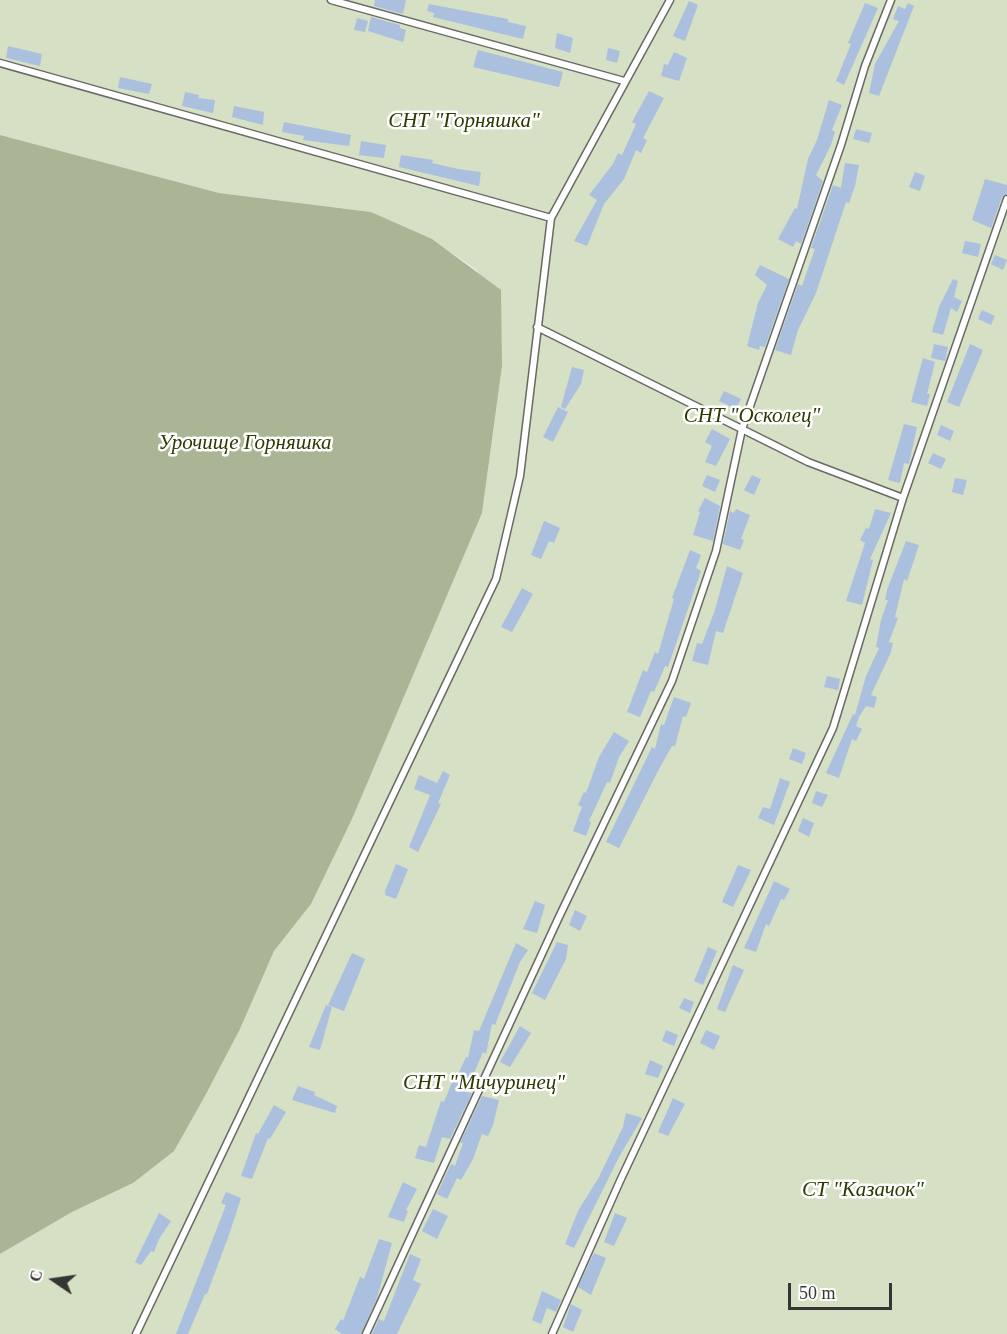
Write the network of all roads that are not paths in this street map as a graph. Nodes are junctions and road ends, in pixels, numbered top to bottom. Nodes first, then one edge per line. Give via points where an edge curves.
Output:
1 (332, 0) edge
2 (670, 0) edge
3 (891, 0) edge
4 (0, 63) edge
5 (624, 81) junction
6 (1007, 199) edge
7 (551, 218) junction
8 (537, 327) junction
9 (742, 429) junction
10 (903, 498) junction
11 (136, 1334) edge
12 (366, 1334) edge
13 (552, 1334) edge

1 - 5 lane
2 - 5 lane
3 - 9 lane
4 - 7 lane
5 - 7 lane
6 - 10 lane
7 - 8 lane
8 - 9 lane
8 - 11 lane via 520,476 496,579
9 - 10 lane via 808,462
9 - 12 lane via 716,552 672,681
10 - 13 lane via 833,728

